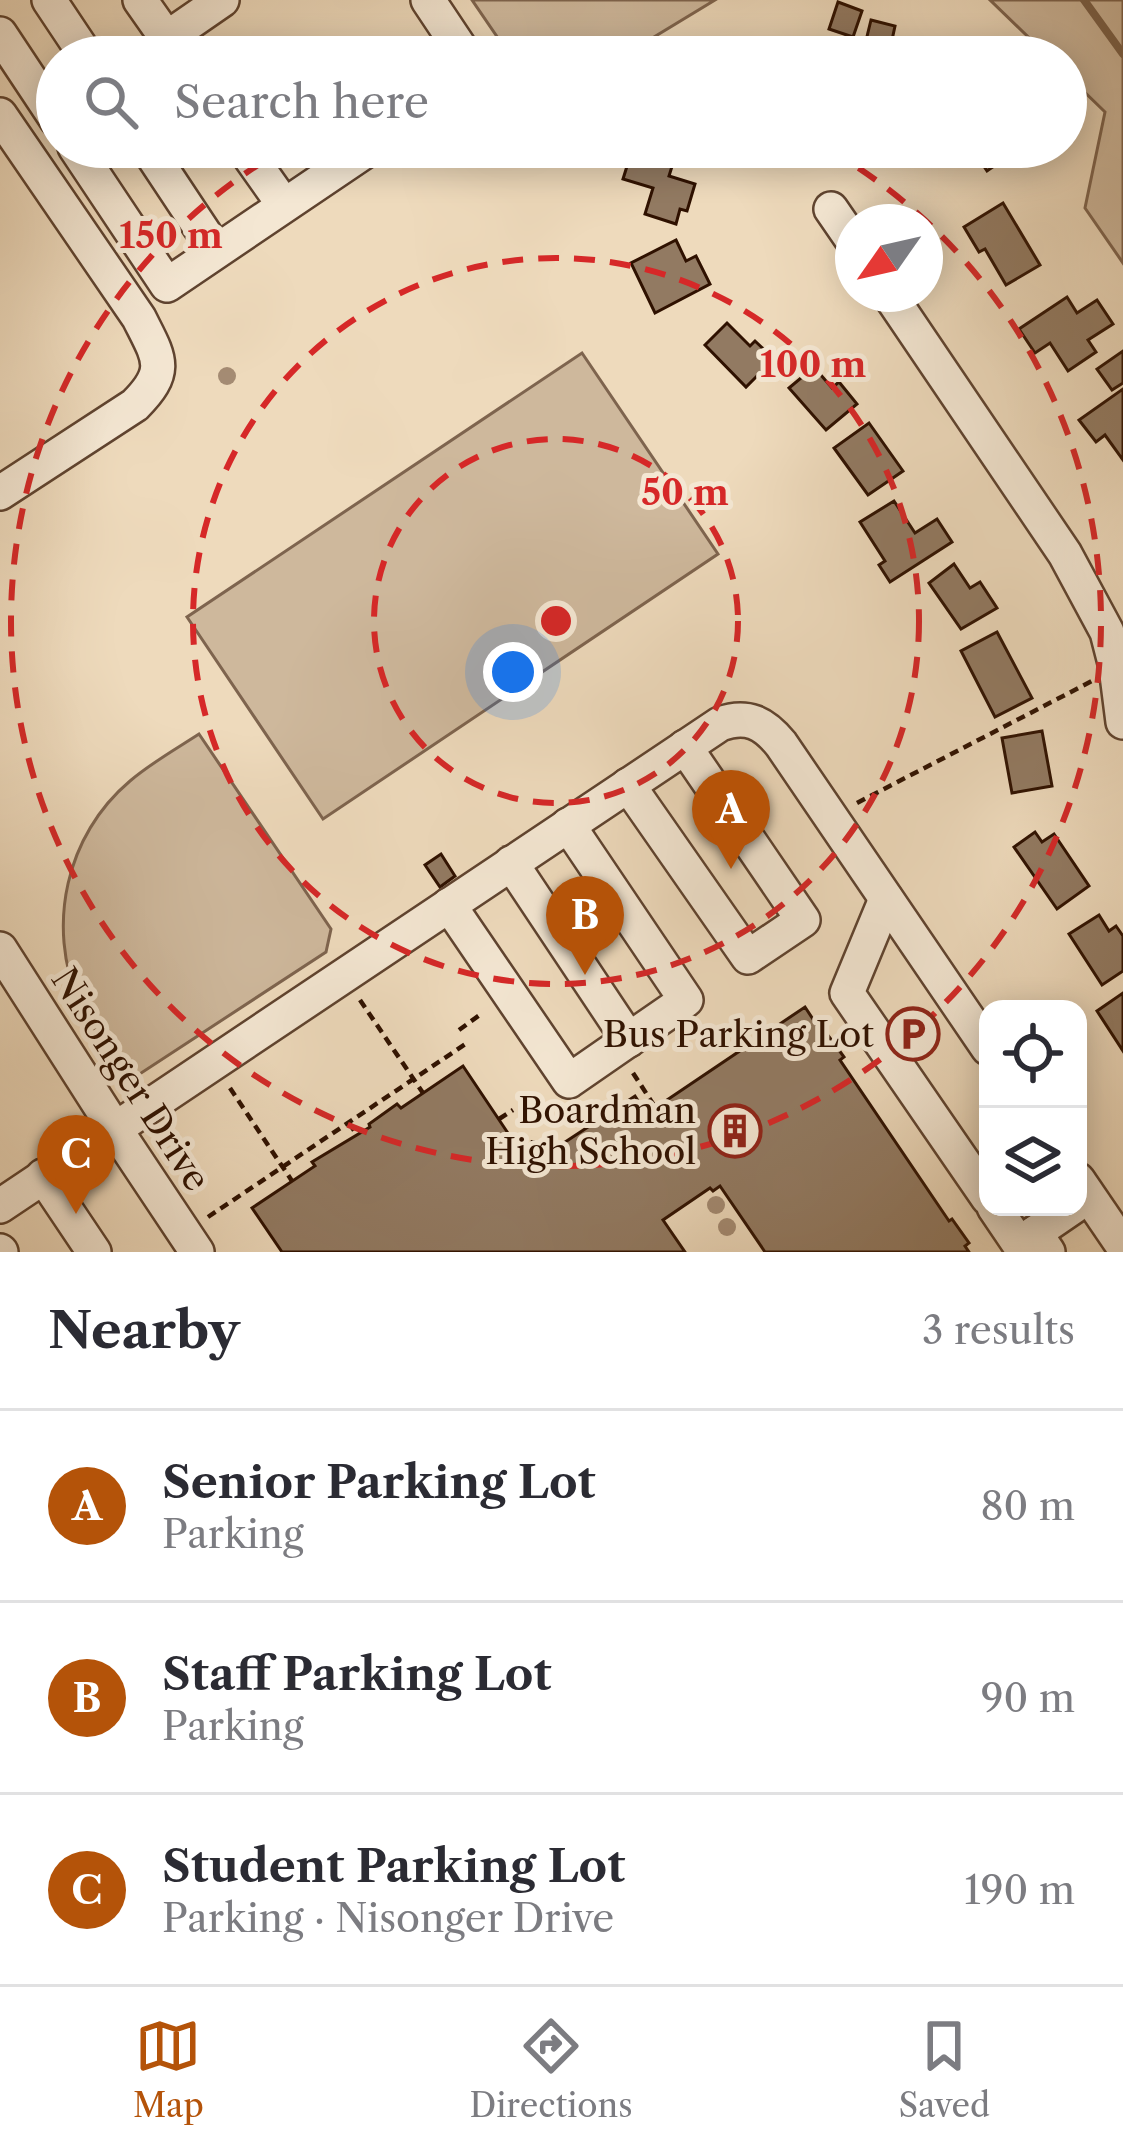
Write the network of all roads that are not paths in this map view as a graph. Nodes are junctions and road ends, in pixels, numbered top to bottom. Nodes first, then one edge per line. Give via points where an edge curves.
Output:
1 (49, 0) edge
2 (140, 0) edge
3 (222, 0) edge
4 (428, 0) edge
5 (0, 34) edge
6 (73, 36) edge
7 (165, 36) edge
8 (185, 36) edge
9 (452, 36) edge
10 (36, 88) edge
11 (0, 116) edge
12 (89, 168) edge
13 (161, 168) edge
14 (258, 168) edge
15 (340, 168) edge
16 (284, 206) junction
17 (831, 208) dead end
18 (835, 214) edge
19 (216, 251) junction
20 (901, 312) edge
21 (0, 493) edge
22 (1115, 630) edge
23 (1123, 722) edge
24 (685, 747) junction
25 (628, 785) junction
26 (568, 825) junction
27 (512, 863) junction
28 (886, 899) junction
29 (449, 905) junction
30 (0, 949) edge
31 (979, 1035) edge
32 (631, 1056) junction
33 (115, 1130) junction
34 (44, 1176) junction
35 (979, 1185) edge
36 (0, 1206) edge
37 (1087, 1206) edge
38 (1000, 1216) edge
39 (1063, 1216) edge
40 (196, 1238) edge
41 (1042, 1242) edge
42 (1123, 1246) edge
43 (94, 1252) edge

1 - 6 street
2 - 7 street
3 - 8 street
4 - 9 street
5 - 10 street
11 - 21 street via 139,318 159,376 135,405
12 - 19 street via 166,285
13 - 19 street
14 - 16 street
15 - 16 street
16 - 19 street
17 - 18 street
20 - 22 street
22 - 23 street
24 - 25 street
24 - 25 street via 803,920 748,957
24 - 28 street via 734,718 760,723
25 - 26 street
26 - 27 street
26 - 32 street via 686,1000
27 - 29 street
27 - 32 street
28 - 31 street
28 - 35 street via 848,993
29 - 32 street via 569,1081
29 - 33 street
30 - 33 street, Nisonger Drive
33 - 34 street
33 - 40 street, Nisonger Drive
34 - 36 street
34 - 43 street
37 - 42 street
38 - 41 street via 1019,1244
39 - 41 street

